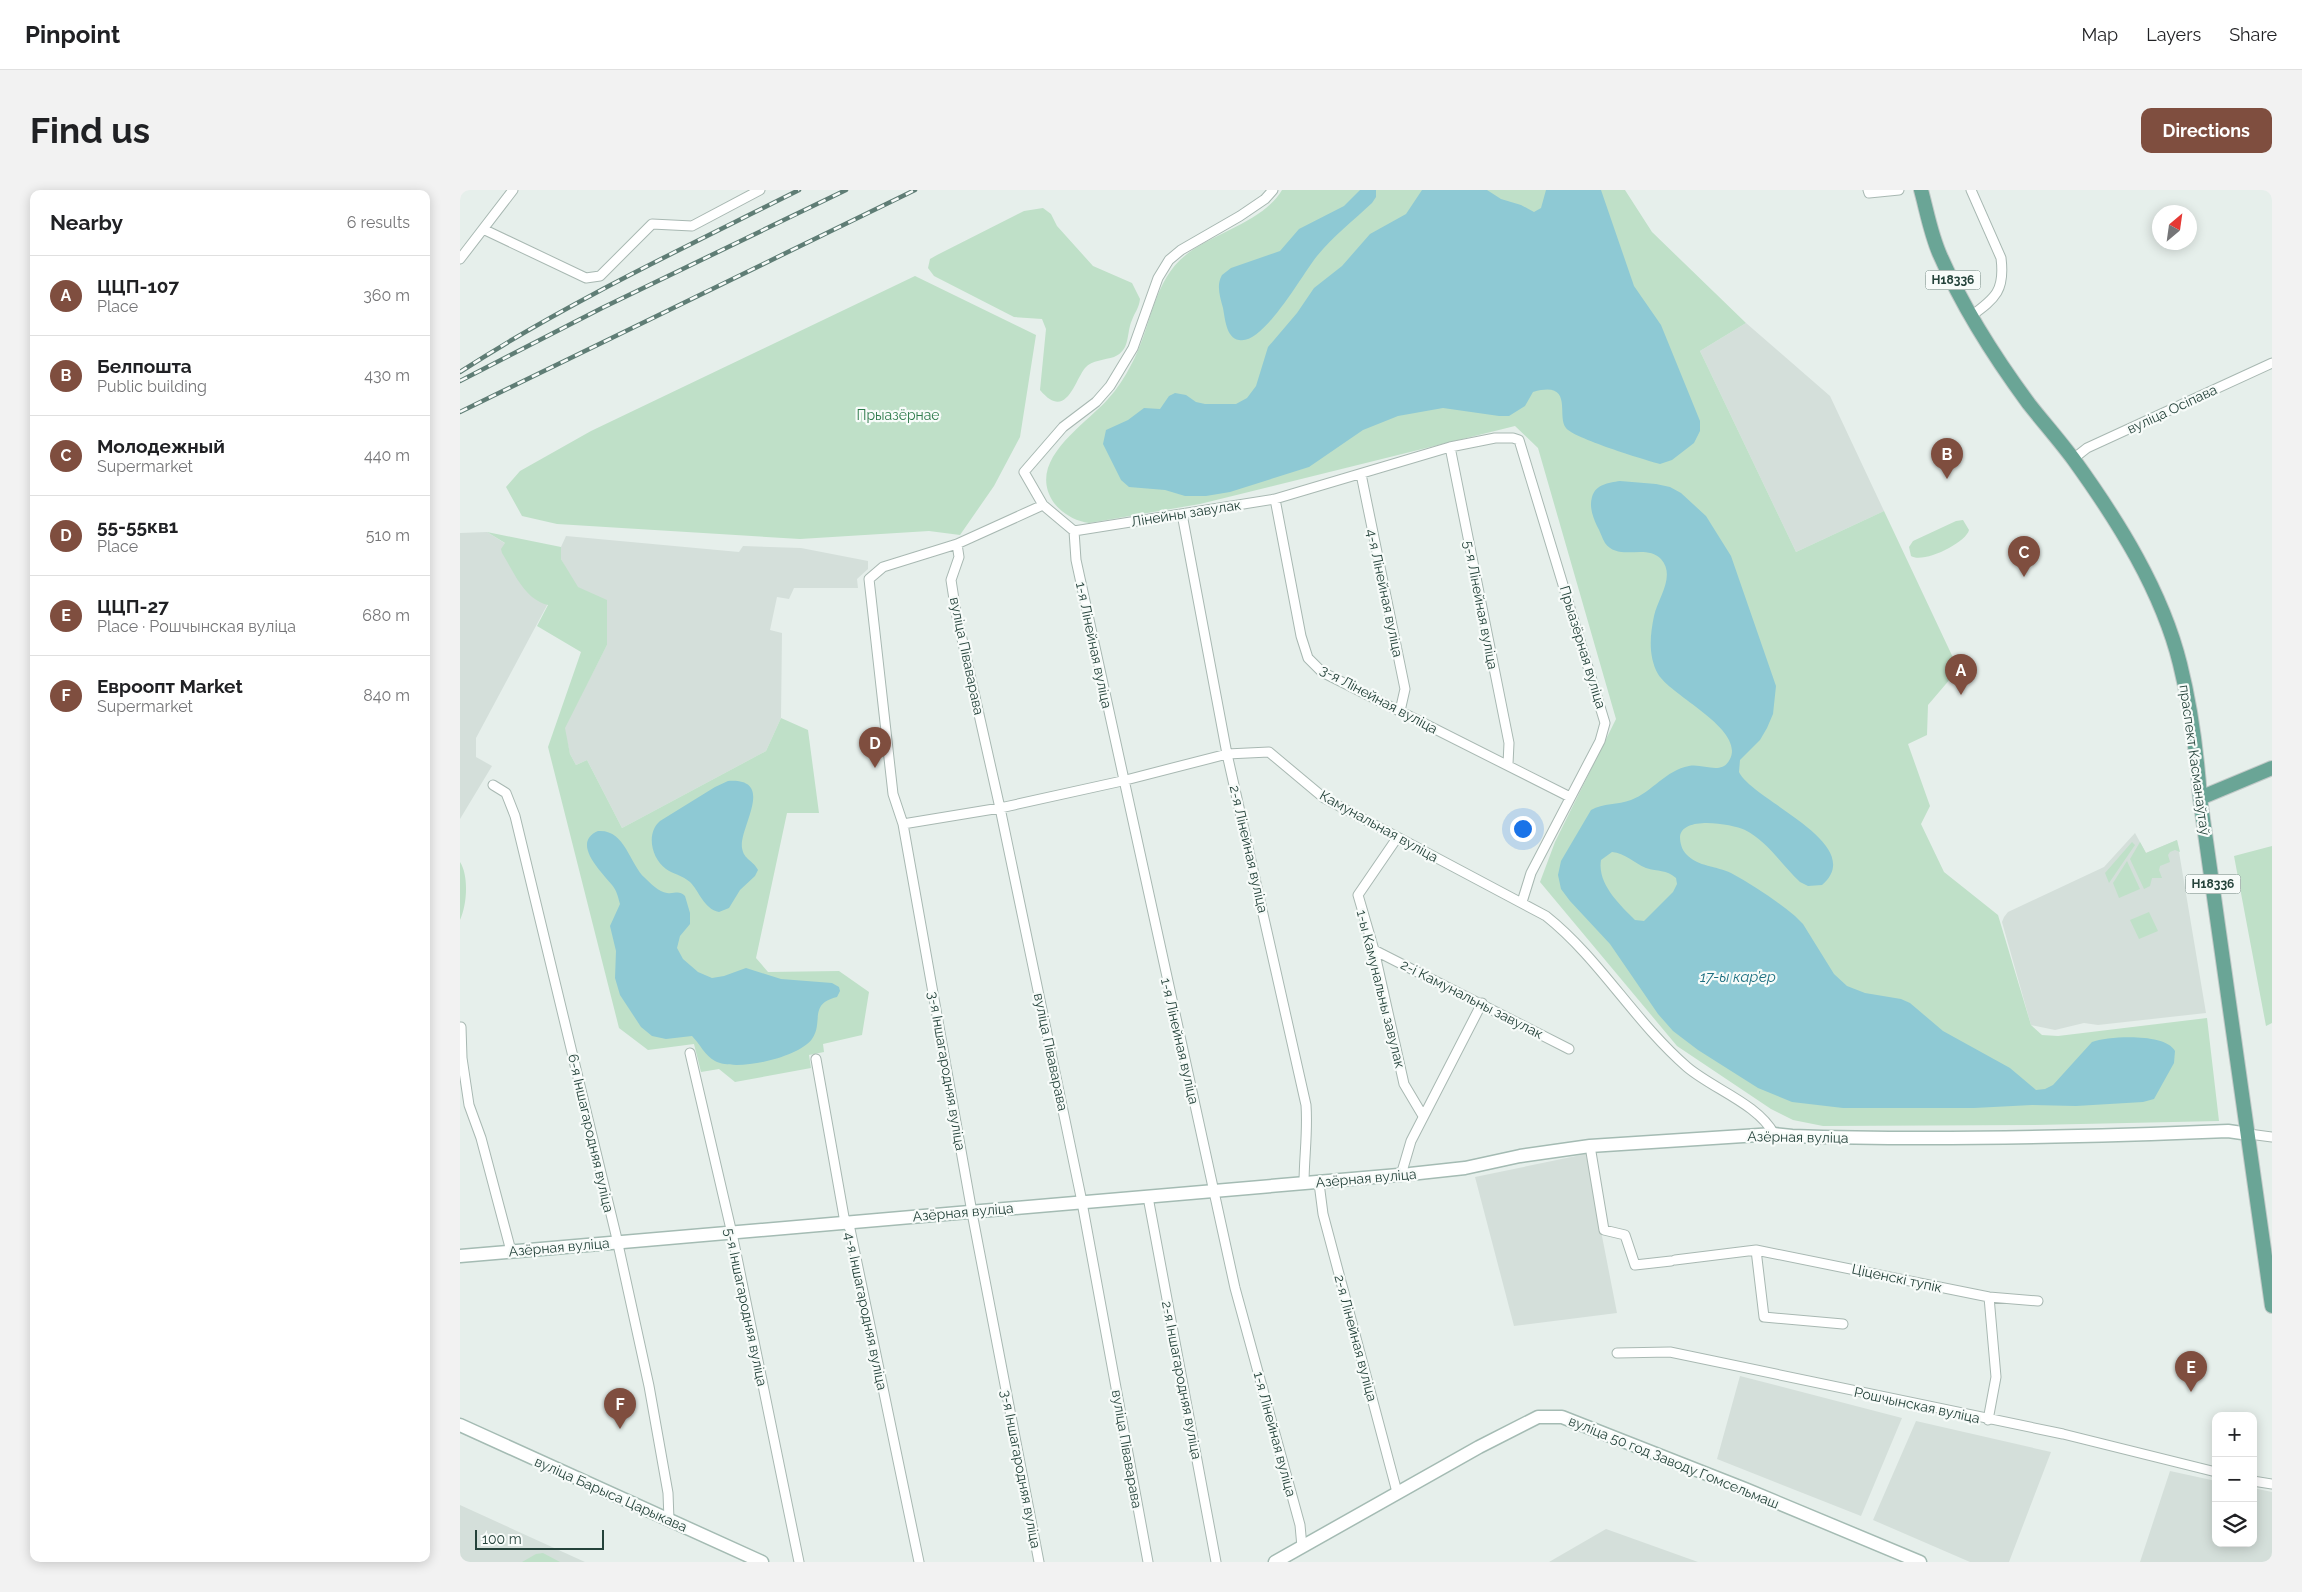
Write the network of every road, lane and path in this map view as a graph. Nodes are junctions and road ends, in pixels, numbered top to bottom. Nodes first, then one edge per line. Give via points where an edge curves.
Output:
1 (513, 190) edge
2 (760, 190) edge
3 (1273, 190) edge
4 (1868, 190) edge
5 (1900, 190) edge
6 (1921, 190) edge
7 (1971, 190) edge
8 (485, 230) junction
9 (460, 260) edge
10 (1971, 316) junction
11 (2272, 363) edge
12 (1519, 440) joint
13 (1450, 447) junction
14 (2073, 459) junction
15 (1361, 474) junction
16 (1275, 499) junction
17 (1043, 505) junction
18 (1182, 514) junction
19 (1074, 531) junction
20 (957, 544) junction
21 (1400, 711) junction
22 (1227, 754) junction
23 (1508, 764) junction
24 (2272, 768) edge
25 (1122, 781) junction
26 (493, 785) dead end
27 (1570, 797) junction
28 (2200, 798) junction
29 (1000, 808) junction
30 (903, 824) junction
31 (1397, 838) junction
32 (1522, 902) junction
33 (1374, 950) junction
34 (1482, 1003) junction
35 (461, 1027) edge
36 (1569, 1048) dead end
37 (690, 1053) dead end
38 (816, 1059) dead end
39 (1424, 1116) junction
40 (1774, 1134) junction
41 (2249, 1134) junction
42 (2272, 1137) edge
43 (1590, 1146) junction
44 (1401, 1175) junction
45 (1319, 1183) junction
46 (1304, 1184) junction
47 (1214, 1191) junction
48 (1148, 1197) junction
49 (1082, 1203) junction
50 (972, 1211) junction
51 (847, 1223) junction
52 (731, 1232) junction
53 (617, 1242) junction
54 (1756, 1250) junction
55 (511, 1251) junction
56 (460, 1256) edge
57 (1989, 1297) junction
58 (2038, 1301) dead end
59 (2272, 1306) edge
60 (1843, 1324) dead end
61 (1617, 1353) dead end
62 (1988, 1420) junction
63 (460, 1425) edge
64 (2212, 1471) edge
65 (2257, 1481) edge
66 (2272, 1484) edge
67 (1397, 1492) junction
68 (669, 1520) junction
69 (1302, 1546) junction
70 (762, 1562) edge
71 (799, 1562) edge
72 (919, 1562) edge
73 (1039, 1562) edge
74 (1148, 1562) edge
75 (1216, 1562) edge
76 (1275, 1562) edge
77 (1920, 1562) edge

1 - 8 street
2 - 8 street via 692,226 652,224 600,276 593,279
3 - 17 street via 1240,216 1181,250 1163,268 1133,348 1110,386 1096,402 1063,427 1024,472
4 - 5 street via 1870,193
6 - 10 main road, праспект Касманаўтаў / Н18336 via 1940,256
7 - 10 street via 2002,267 1997,294
8 - 9 street
10 - 14 main road, праспект Касманаўтаў / Н18336 via 2006,372
11 - 14 street, вуліца Осіпава via 2087,448
12 - 13 street, Лінейны завулак via 1495,438
12 - 27 street, Прыазёрная вуліца via 1604,723 1600,741
13 - 15 street, Лінейны завулак
13 - 23 street, 5-я Лінейная вуліца via 1509,743
14 - 28 main road, праспект Касманаўтаў / Н18336 via 2121,533 2166,620 2191,714
15 - 16 street, Лінейны завулак
15 - 21 street, 4-я Лінейная вуліца via 1405,689
16 - 18 street, Лінейны завулак
16 - 21 street, 3-я Лінейная вуліца via 1308,658 1322,672
17 - 19 street
17 - 20 street
18 - 19 street, Лінейны завулак
18 - 22 street, 2-я Лінейная вуліца
19 - 25 street, 1-я Лінейная вуліца via 1076,560
20 - 29 street, вуліца Піваварава via 958,557 952,580 956,612
20 - 30 street, 3-я Іншагародняя вуліца via 883,567 869,579 892,794
21 - 23 street, 3-я Лінейная вуліца
22 - 25 street, Камунальная вуліца
22 - 31 street, Камунальная вуліца via 1269,752 1324,798
22 - 46 street, 2-я Лінейная вуліца via 1306,1106
23 - 27 street, 3-я Лінейная вуліца
24 - 28 main road
25 - 29 street, Камунальная вуліца
25 - 47 street, 1-я Лінейная вуліца
26 - 53 street, 6-я Іншагародняя вуліца via 506,793 515,816
27 - 32 street, Прыазёрная вуліца via 1531,872
28 - 41 main road, праспект Касманаўтаў / Н18336
29 - 30 street, Камунальная вуліца
29 - 49 street, вуліца Піваварава
30 - 50 street, 3-я Іншагародняя вуліца
31 - 32 street, Камунальная вуліца
31 - 33 street, 1-ы Камунальны завулак via 1358,895
32 - 40 street, Камунальная вуліца via 1570,935 1663,1045 1689,1068 1764,1119
33 - 34 street, 2-і Камунальны завулак
33 - 39 street, 1-ы Камунальны завулак via 1404,1084
34 - 36 street, 2-і Камунальны завулак
34 - 39 street
35 - 55 street via 469,1105 482,1138
37 - 52 street, 5-я Іншагародняя вуліца
38 - 51 street, 4-я Іншагародняя вуліца
39 - 44 street via 1411,1141
40 - 41 street, Азёрная вуліца via 1897,1139 2046,1138 2228,1131
40 - 43 street, Азёрная вуліца
41 - 42 street, Азёрная вуліца
41 - 59 main road, праспект Касманаўтаў / Н18336
43 - 44 street, Азёрная вуліца via 1465,1168
43 - 54 street, Ціценскі тупік via 1604,1230 1625,1235 1635,1265
44 - 45 street, Азёрная вуліца
45 - 46 street, Азёрная вуліца
45 - 67 street, 2-я Лінейная вуліца via 1323,1214
46 - 47 street, Азёрная вуліца
47 - 48 street, Азёрная вуліца
47 - 69 street, 1-я Лінейная вуліца via 1235,1288 1300,1525
48 - 49 street, Азёрная вуліца
48 - 75 street, 2-я Іншагародняя вуліца
49 - 50 street, Азёрная вуліца
49 - 74 street, вуліца Піваварава
50 - 51 street, Азёрная вуліца
50 - 73 street, 3-я Іншагародняя вуліца
51 - 52 street, Азёрная вуліца
51 - 72 street, 4-я Іншагародняя вуліца
52 - 53 street, Азёрная вуліца
52 - 71 street, 5-я Іншагародняя вуліца
53 - 55 street, Азёрная вуліца
53 - 68 street, 6-я Іншагародняя вуліца via 662,1455
54 - 57 street, Ціценскі тупік
54 - 60 street via 1764,1317
55 - 56 street, Азёрная вуліца
57 - 58 street, Ціценскі тупік
57 - 62 street via 1996,1377
61 - 62 street, Рошчынская вуліца via 1670,1352
62 - 64 street, Рошчынская вуліца via 2071,1436
63 - 68 street, вуліца Барыса Царыкава
65 - 66 street
67 - 69 street, вуліца 50 год Заводу Гомсельмаш
67 - 77 street, вуліца 50 год Заводу Гомсельмаш via 1538,1417 1551,1416 1731,1484
68 - 70 street, вуліца Барыса Царыкава
69 - 76 street, вуліца 50 год Заводу Гомсельмаш

